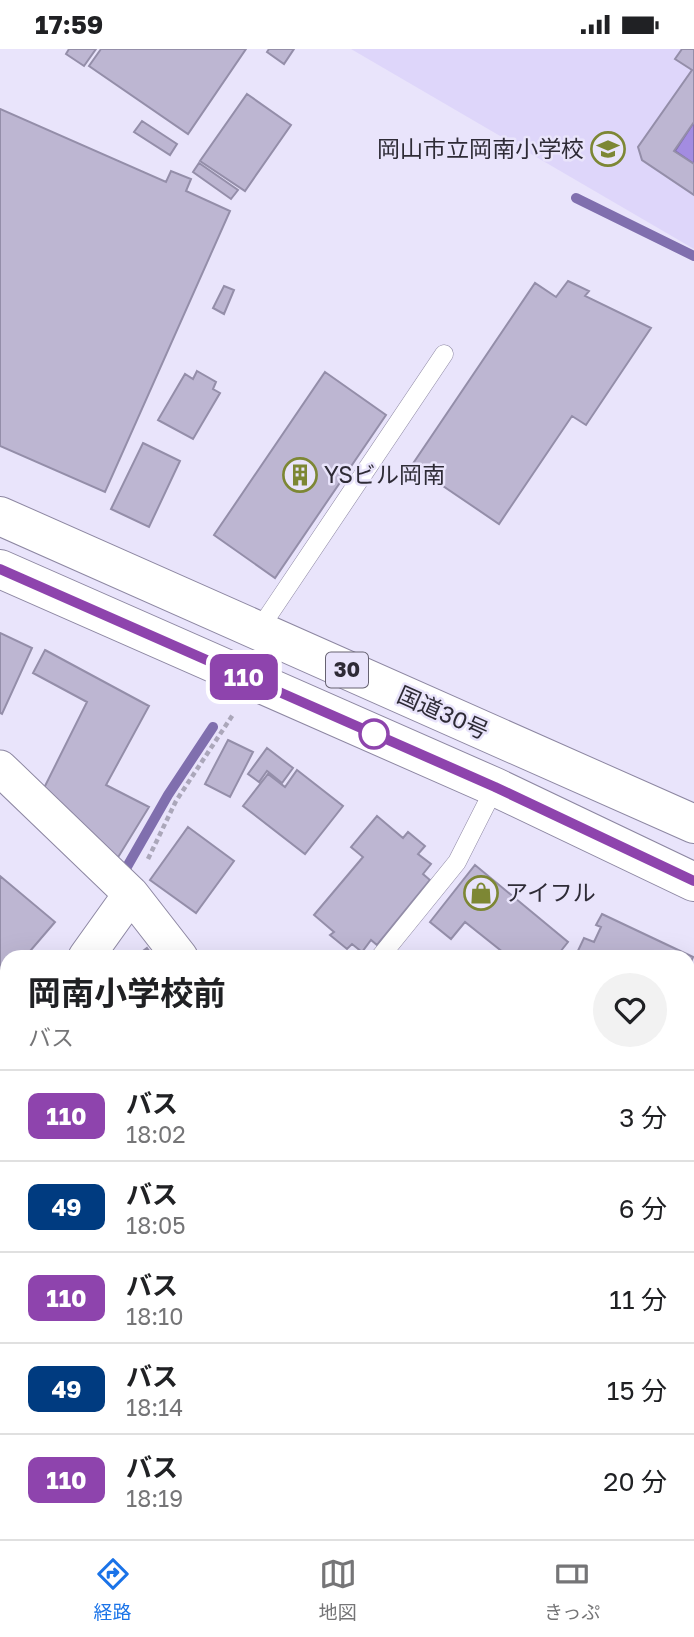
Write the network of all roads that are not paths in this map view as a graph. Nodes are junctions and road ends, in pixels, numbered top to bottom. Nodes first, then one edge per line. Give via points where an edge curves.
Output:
1 (443, 354) dead end
2 (0, 516) edge
3 (0, 569) edge
4 (258, 631) junction
5 (0, 768) edge
6 (566, 768) junction
7 (495, 787) junction
8 (545, 811) junction
9 (694, 824) edge
10 (694, 881) edge
11 (122, 885) junction
12 (90, 950) edge
13 (174, 950) edge
14 (386, 950) edge

1 - 4 lane
2 - 4 highway, 国道30号 / 30
3 - 7 highway, 国道30号 / 30
4 - 6 highway, 国道30号 / 30
5 - 11 street
6 - 8 highway
6 - 9 highway, 国道30号 / 30
7 - 8 highway, 国道30号 / 30
7 - 14 lane via 457,862
8 - 10 highway, 国道30号 / 30
11 - 12 street
11 - 13 street

